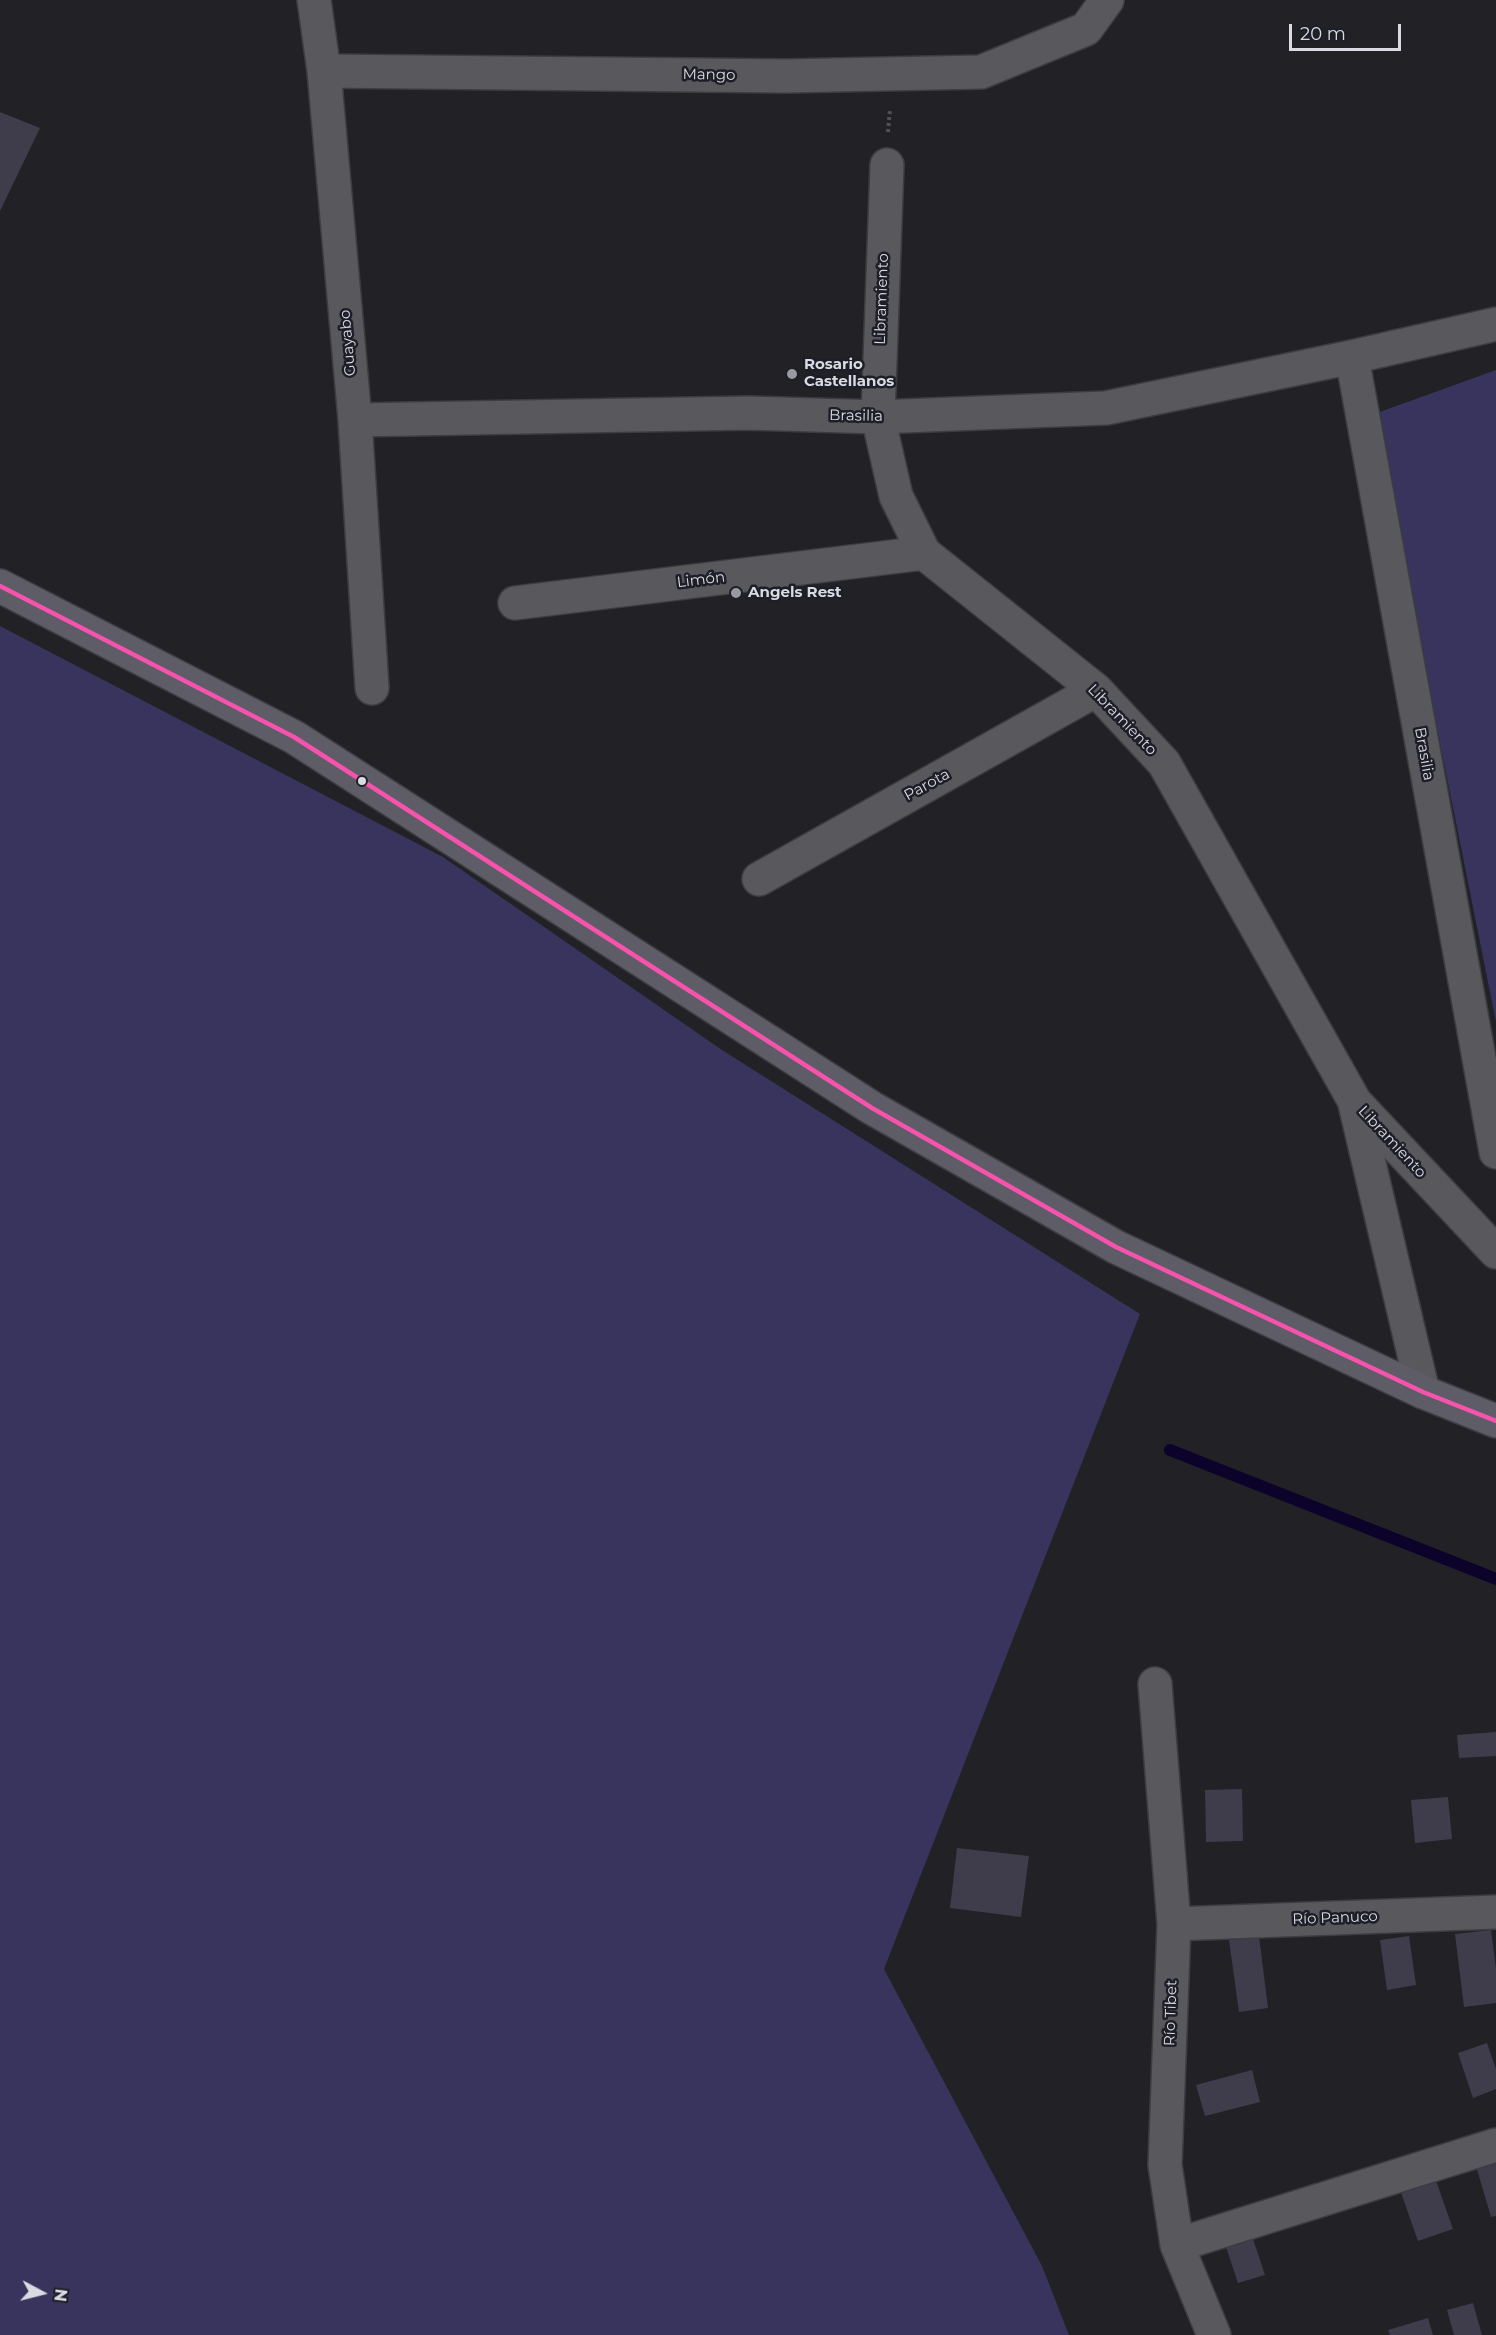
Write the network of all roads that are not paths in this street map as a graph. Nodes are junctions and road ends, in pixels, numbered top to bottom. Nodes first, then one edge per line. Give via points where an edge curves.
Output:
1 (314, 0) edge
2 (1107, 0) edge
3 (324, 71) junction
4 (887, 165) road end
5 (1496, 324) edge
6 (1352, 357) junction
7 (878, 417) junction
8 (355, 420) junction
9 (924, 553) junction
10 (0, 586) edge
11 (515, 603) dead end
12 (372, 688) dead end
13 (1096, 690) junction
14 (759, 879) dead end
15 (1355, 1102) junction
16 (1496, 1152) edge
17 (1496, 1252) edge
18 (1423, 1392) junction
19 (1496, 1420) edge
20 (1155, 1683) dead end
21 (1496, 1912) edge
22 (1174, 1924) junction
23 (1496, 2145) edge
24 (1177, 2245) junction
25 (1214, 2335) edge

1 - 3 street, Guayabo
2 - 3 street, Mango via 1086,29 981,72 786,76
3 - 8 street, Guayabo
4 - 7 street, Libramiento
5 - 6 street, Brasilia
6 - 7 street, Brasilia via 1106,408
6 - 16 street, Brasilia
7 - 8 street, Brasilia via 748,413
7 - 9 street, Libramiento via 896,496
8 - 12 street, Guayabo
9 - 11 street, Limón
9 - 13 street, Libramiento
10 - 18 main road via 294,737 872,1108 1106,1241
13 - 14 street, Parota
13 - 15 street, Libramiento via 1164,763
15 - 17 street, Libramiento
15 - 18 street
18 - 19 main road
20 - 22 street, Río Tibet
21 - 22 street, Río Panuco
22 - 24 street, Río Tibet via 1165,2165
23 - 24 street
24 - 25 street, Río Tibet

